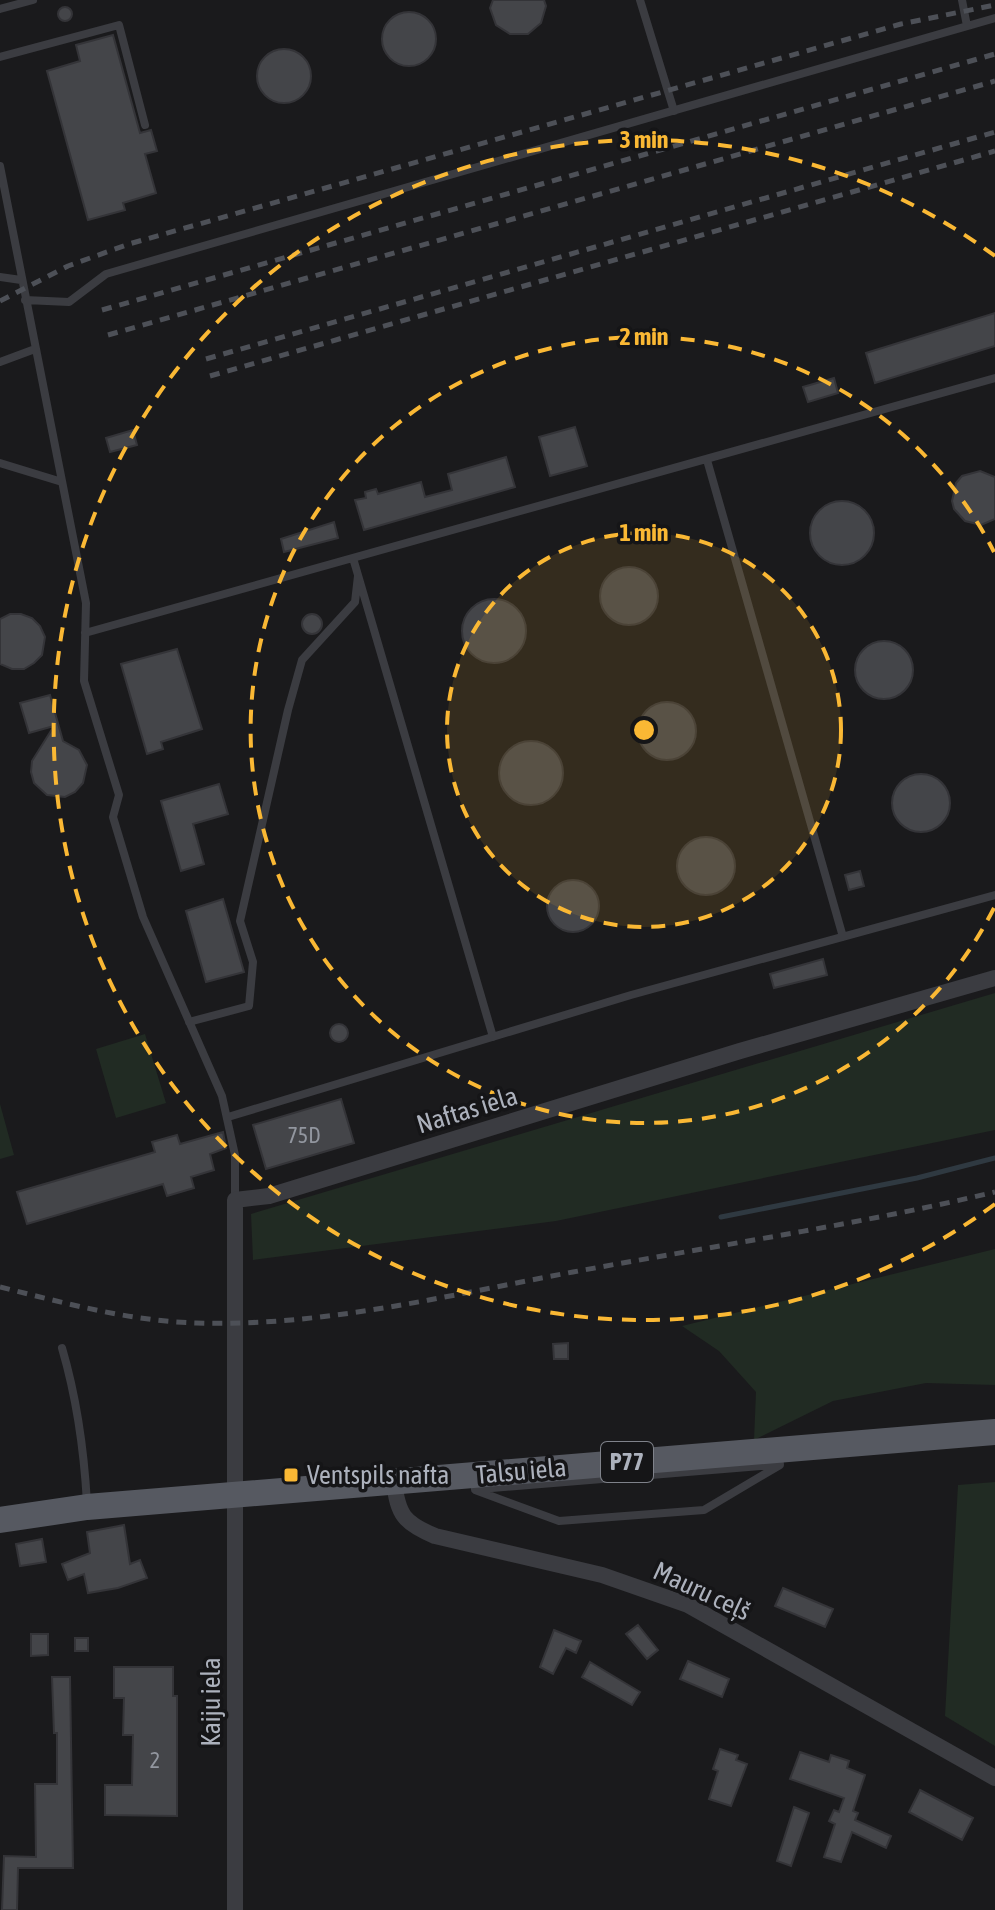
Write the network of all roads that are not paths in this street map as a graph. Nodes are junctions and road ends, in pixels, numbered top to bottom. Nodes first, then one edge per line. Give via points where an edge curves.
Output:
1 (33, 0) edge
2 (640, 0) edge
3 (962, 0) edge
4 (0, 9) edge
5 (995, 18) edge
6 (967, 26) junction
7 (0, 57) edge
8 (674, 111) junction
9 (145, 125) dead end
10 (0, 166) edge
11 (4, 206) edge
12 (0, 277) edge
13 (21, 280) junction
14 (25, 300) junction
15 (35, 349) junction
16 (0, 362) edge
17 (995, 378) edge
18 (707, 460) junction
19 (0, 463) edge
20 (62, 482) junction
21 (353, 558) junction
22 (358, 576) junction
23 (85, 633) junction
24 (995, 895) edge
25 (843, 937) junction
26 (995, 978) edge
27 (189, 1022) junction
28 (493, 1037) junction
29 (228, 1117) junction
30 (235, 1200) junction
31 (62, 1348) dead end
32 (995, 1432) edge
33 (779, 1457) junction
34 (394, 1482) junction
35 (475, 1482) junction
36 (235, 1495) junction
37 (87, 1507) junction
38 (0, 1520) edge
39 (995, 1778) edge
40 (235, 1910) edge

1 - 4 lane
2 - 8 lane
3 - 6 lane
5 - 6 lane
6 - 8 lane
7 - 9 lane via 119,25
8 - 14 lane via 106,274 69,302
10 - 11 lane
11 - 13 lane
12 - 13 lane
13 - 14 lane
14 - 15 lane
15 - 16 lane
15 - 20 lane
17 - 18 lane
18 - 21 lane
18 - 25 lane
19 - 20 lane
20 - 23 lane via 86,603
21 - 22 lane
21 - 23 lane
22 - 27 lane via 355,602 302,660 288,710 240,921 253,962 249,1006
22 - 28 lane
23 - 27 lane via 84,681 119,795 113,817 143,917
24 - 25 lane
25 - 28 lane
26 - 30 street, Naftas iela via 269,1196
27 - 29 lane
28 - 29 lane
29 - 30 lane
30 - 36 street
31 - 37 lane via 86,1462
32 - 33 main road, Talsu iela / P77
33 - 35 main road, Talsu iela / P77
33 - 35 lane via 704,1510 559,1521
34 - 35 main road, Talsu iela / P77
34 - 36 main road, Talsu iela / P77
34 - 39 street, Mauru ceļš via 396,1504 412,1526 602,1575 688,1605
36 - 37 main road, Talsu iela / P77
36 - 40 street, Kaiju iela
37 - 38 main road, Talsu iela / P77

